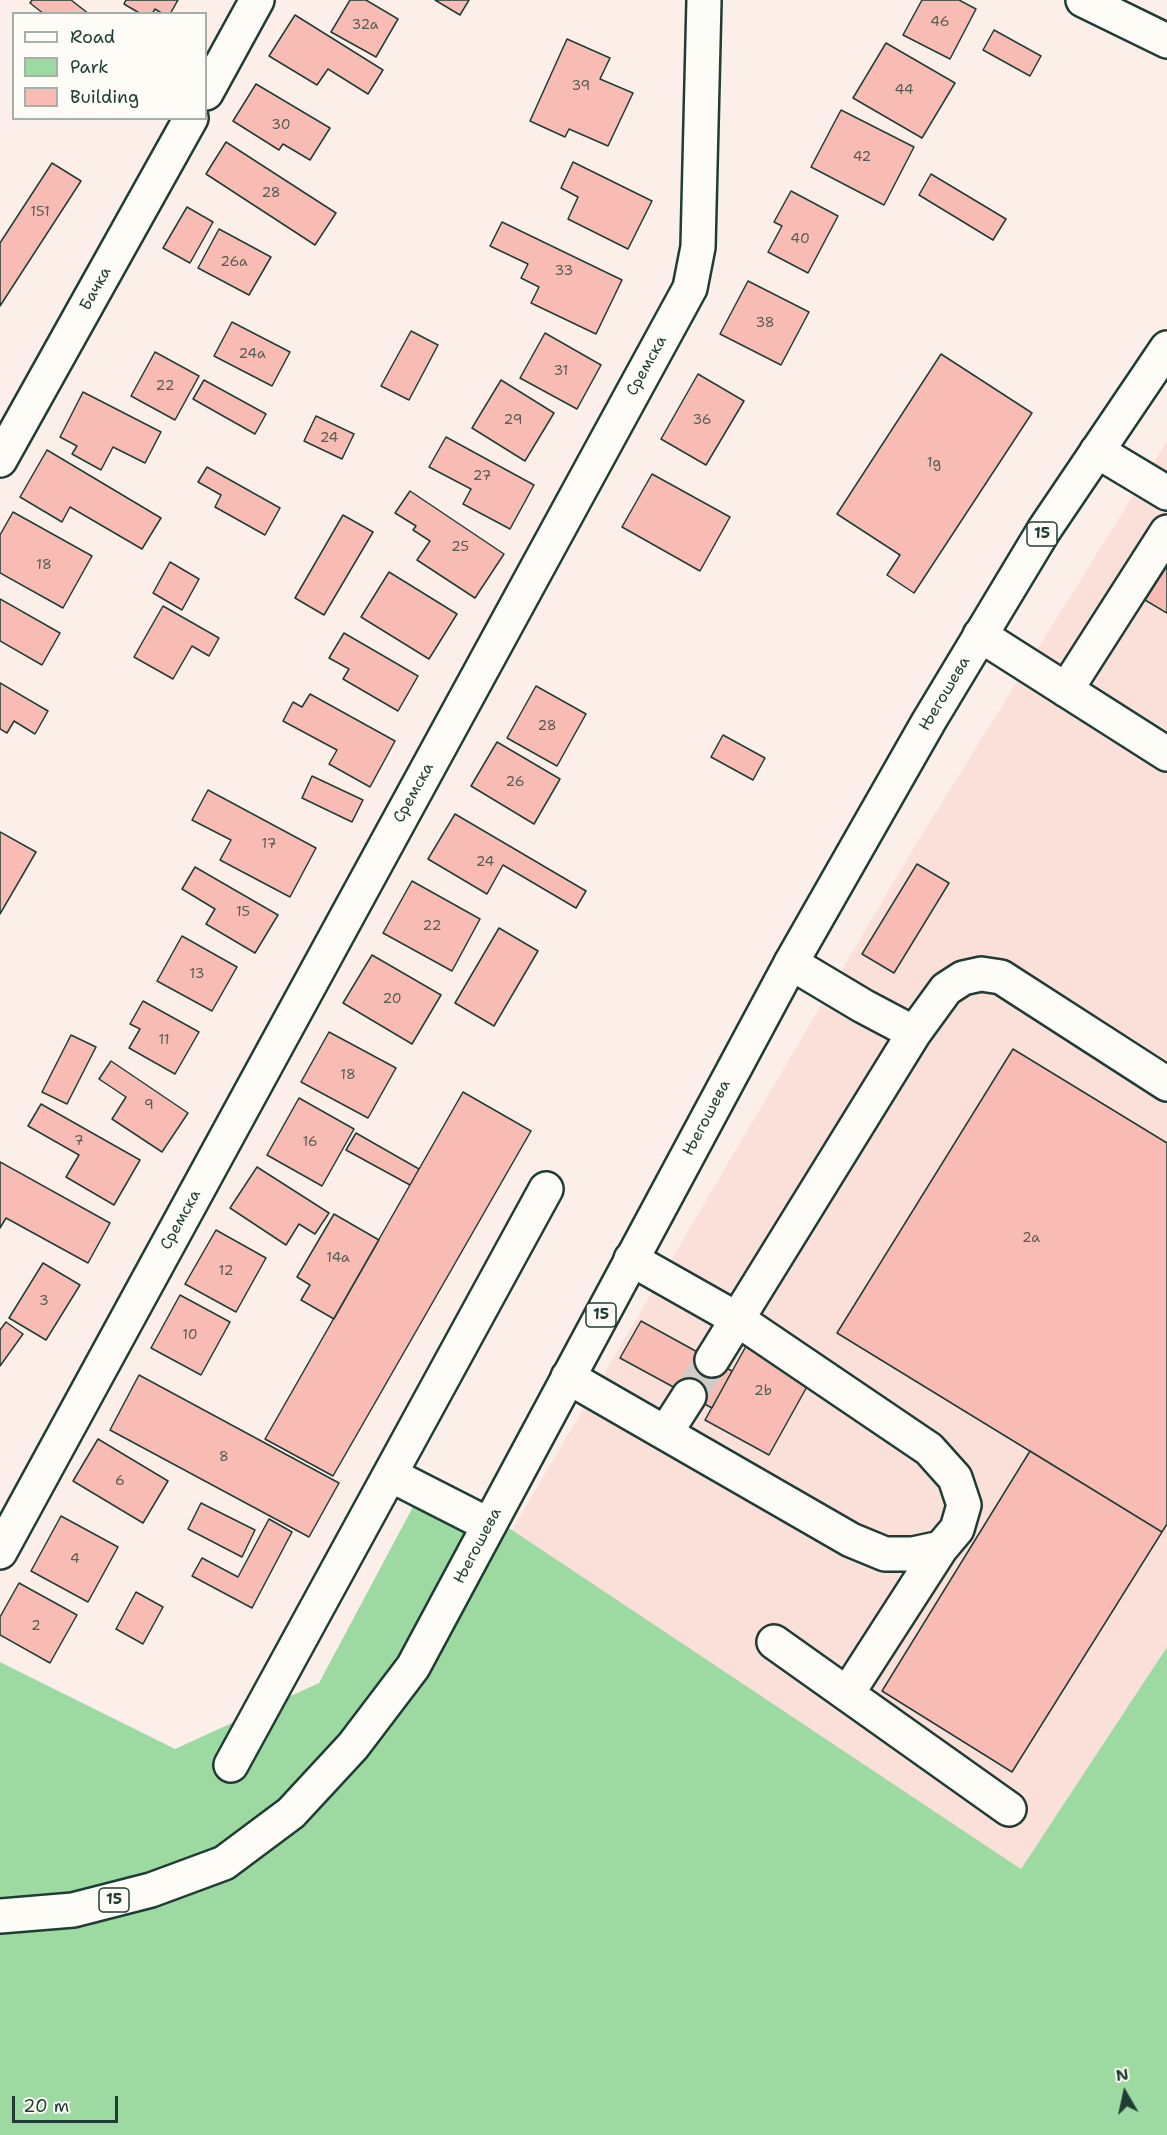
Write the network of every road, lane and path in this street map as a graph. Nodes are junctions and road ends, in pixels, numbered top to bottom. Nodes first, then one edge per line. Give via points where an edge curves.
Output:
1 (257, 0) edge
2 (704, 0) edge
3 (1083, 0) edge
4 (1167, 40) edge
5 (207, 91) edge
6 (190, 120) edge
7 (1167, 348) edge
8 (10, 421) edge
9 (1097, 452) junction
10 (0, 460) edge
11 (1167, 493) edge
12 (1167, 532) edge
13 (981, 635) junction
14 (1066, 690) junction
15 (1167, 754) edge
16 (791, 963) junction
17 (914, 1033) junction
18 (1167, 1084) edge
19 (546, 1190) dead end
20 (631, 1259) junction
21 (737, 1319) junction
22 (712, 1360) tunnel mouth
23 (568, 1377) junction
24 (689, 1396) tunnel mouth
25 (666, 1432) junction
26 (391, 1475) junction
27 (489, 1525) junction
28 (941, 1548) junction
29 (0, 1552) edge
30 (774, 1642) dead end
31 (847, 1694) junction
32 (231, 1765) dead end
33 (1009, 1809) dead end
34 (0, 1916) edge

1 - 5 street
2 - 29 street, Сремска via 698,247 690,288
3 - 4 street
6 - 8 street, Бачка
7 - 9 street, Његошева / 15
8 - 10 street, Бачка
9 - 11 street
9 - 13 street, Његошева / 15 via 1044,530
12 - 14 street
13 - 14 street
13 - 16 street, Његошева / 15
14 - 15 street
16 - 17 street
16 - 20 street, Његошева / 15
17 - 18 street via 946,989 963,978 981,974 1001,977
17 - 21 street
19 - 26 street
20 - 21 street
20 - 23 street, Његошева / 15
21 - 22 street
21 - 28 street via 929,1449 955,1478 964,1504 957,1529
23 - 25 street
23 - 27 street, Његошева / 15
24 - 25 street
25 - 28 street via 851,1540 885,1554
26 - 27 street
26 - 32 street
27 - 34 street, Његошева / 15 via 413,1667 353,1746 291,1813 224,1863 151,1890 73,1910
28 - 31 street
30 - 31 street
31 - 33 street

